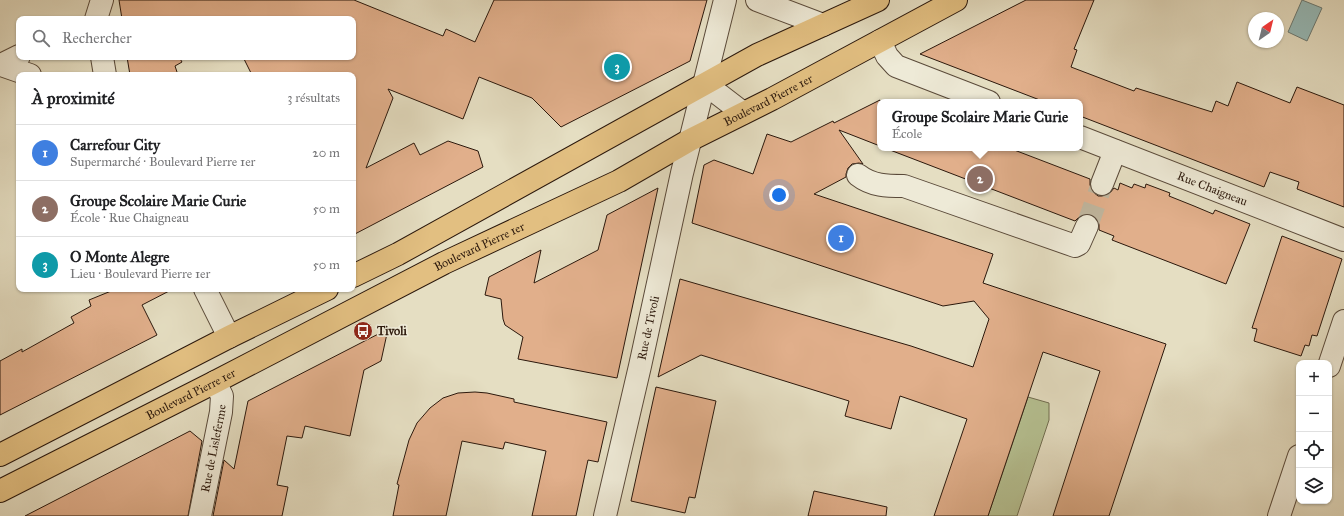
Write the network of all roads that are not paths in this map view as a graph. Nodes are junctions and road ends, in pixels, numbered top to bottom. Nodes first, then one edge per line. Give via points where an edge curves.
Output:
1 (102, 0) edge
2 (725, 0) edge
3 (757, 0) edge
4 (878, 0) edge
5 (956, 0) edge
6 (97, 16) edge
7 (823, 25) junction
8 (880, 41) junction
9 (103, 60) edge
10 (7, 62) edge
11 (25, 72) edge
12 (105, 72) edge
13 (704, 84) junction
14 (981, 99) edge
15 (743, 113) junction
16 (1083, 138) edge
17 (690, 140) junction
18 (1116, 151) junction
19 (858, 175) dead end
20 (1102, 184) tunnel mouth
21 (1087, 226) tunnel mouth
22 (1344, 240) edge
23 (356, 275) edge
24 (206, 292) edge
25 (321, 292) edge
26 (1344, 321) edge
27 (229, 337) junction
28 (1331, 360) edge
29 (215, 382) junction
30 (0, 455) edge
31 (1296, 465) edge
32 (0, 491) edge
33 (200, 516) edge
34 (605, 516) edge
35 (1278, 516) edge

1 - 6 street
2 - 13 street, Rue de Tivoli
3 - 7 street
4 - 7 main road
5 - 8 main road, Boulevard Pierre 1er
7 - 13 main road via 757,55
8 - 14 street via 896,66
8 - 15 main road, Boulevard Pierre 1er
9 - 12 street
10 - 11 street
13 - 15 street
13 - 17 street, Rue de Tivoli
13 - 23 main road via 398,254
15 - 17 main road, Boulevard Pierre 1er
16 - 18 street, Rue Chaigneau
17 - 29 main road, Boulevard Pierre 1er via 619,181 444,263
17 - 34 street, Rue de Tivoli
18 - 20 street
18 - 22 street, Rue Chaigneau
19 - 21 street via 872,183 904,186 1076,246
24 - 27 street
25 - 27 main road
26 - 28 street
27 - 30 main road
29 - 32 main road, Boulevard Pierre 1er
29 - 33 street, Rue de Lisleferme via 222,396 221,412
31 - 35 street

